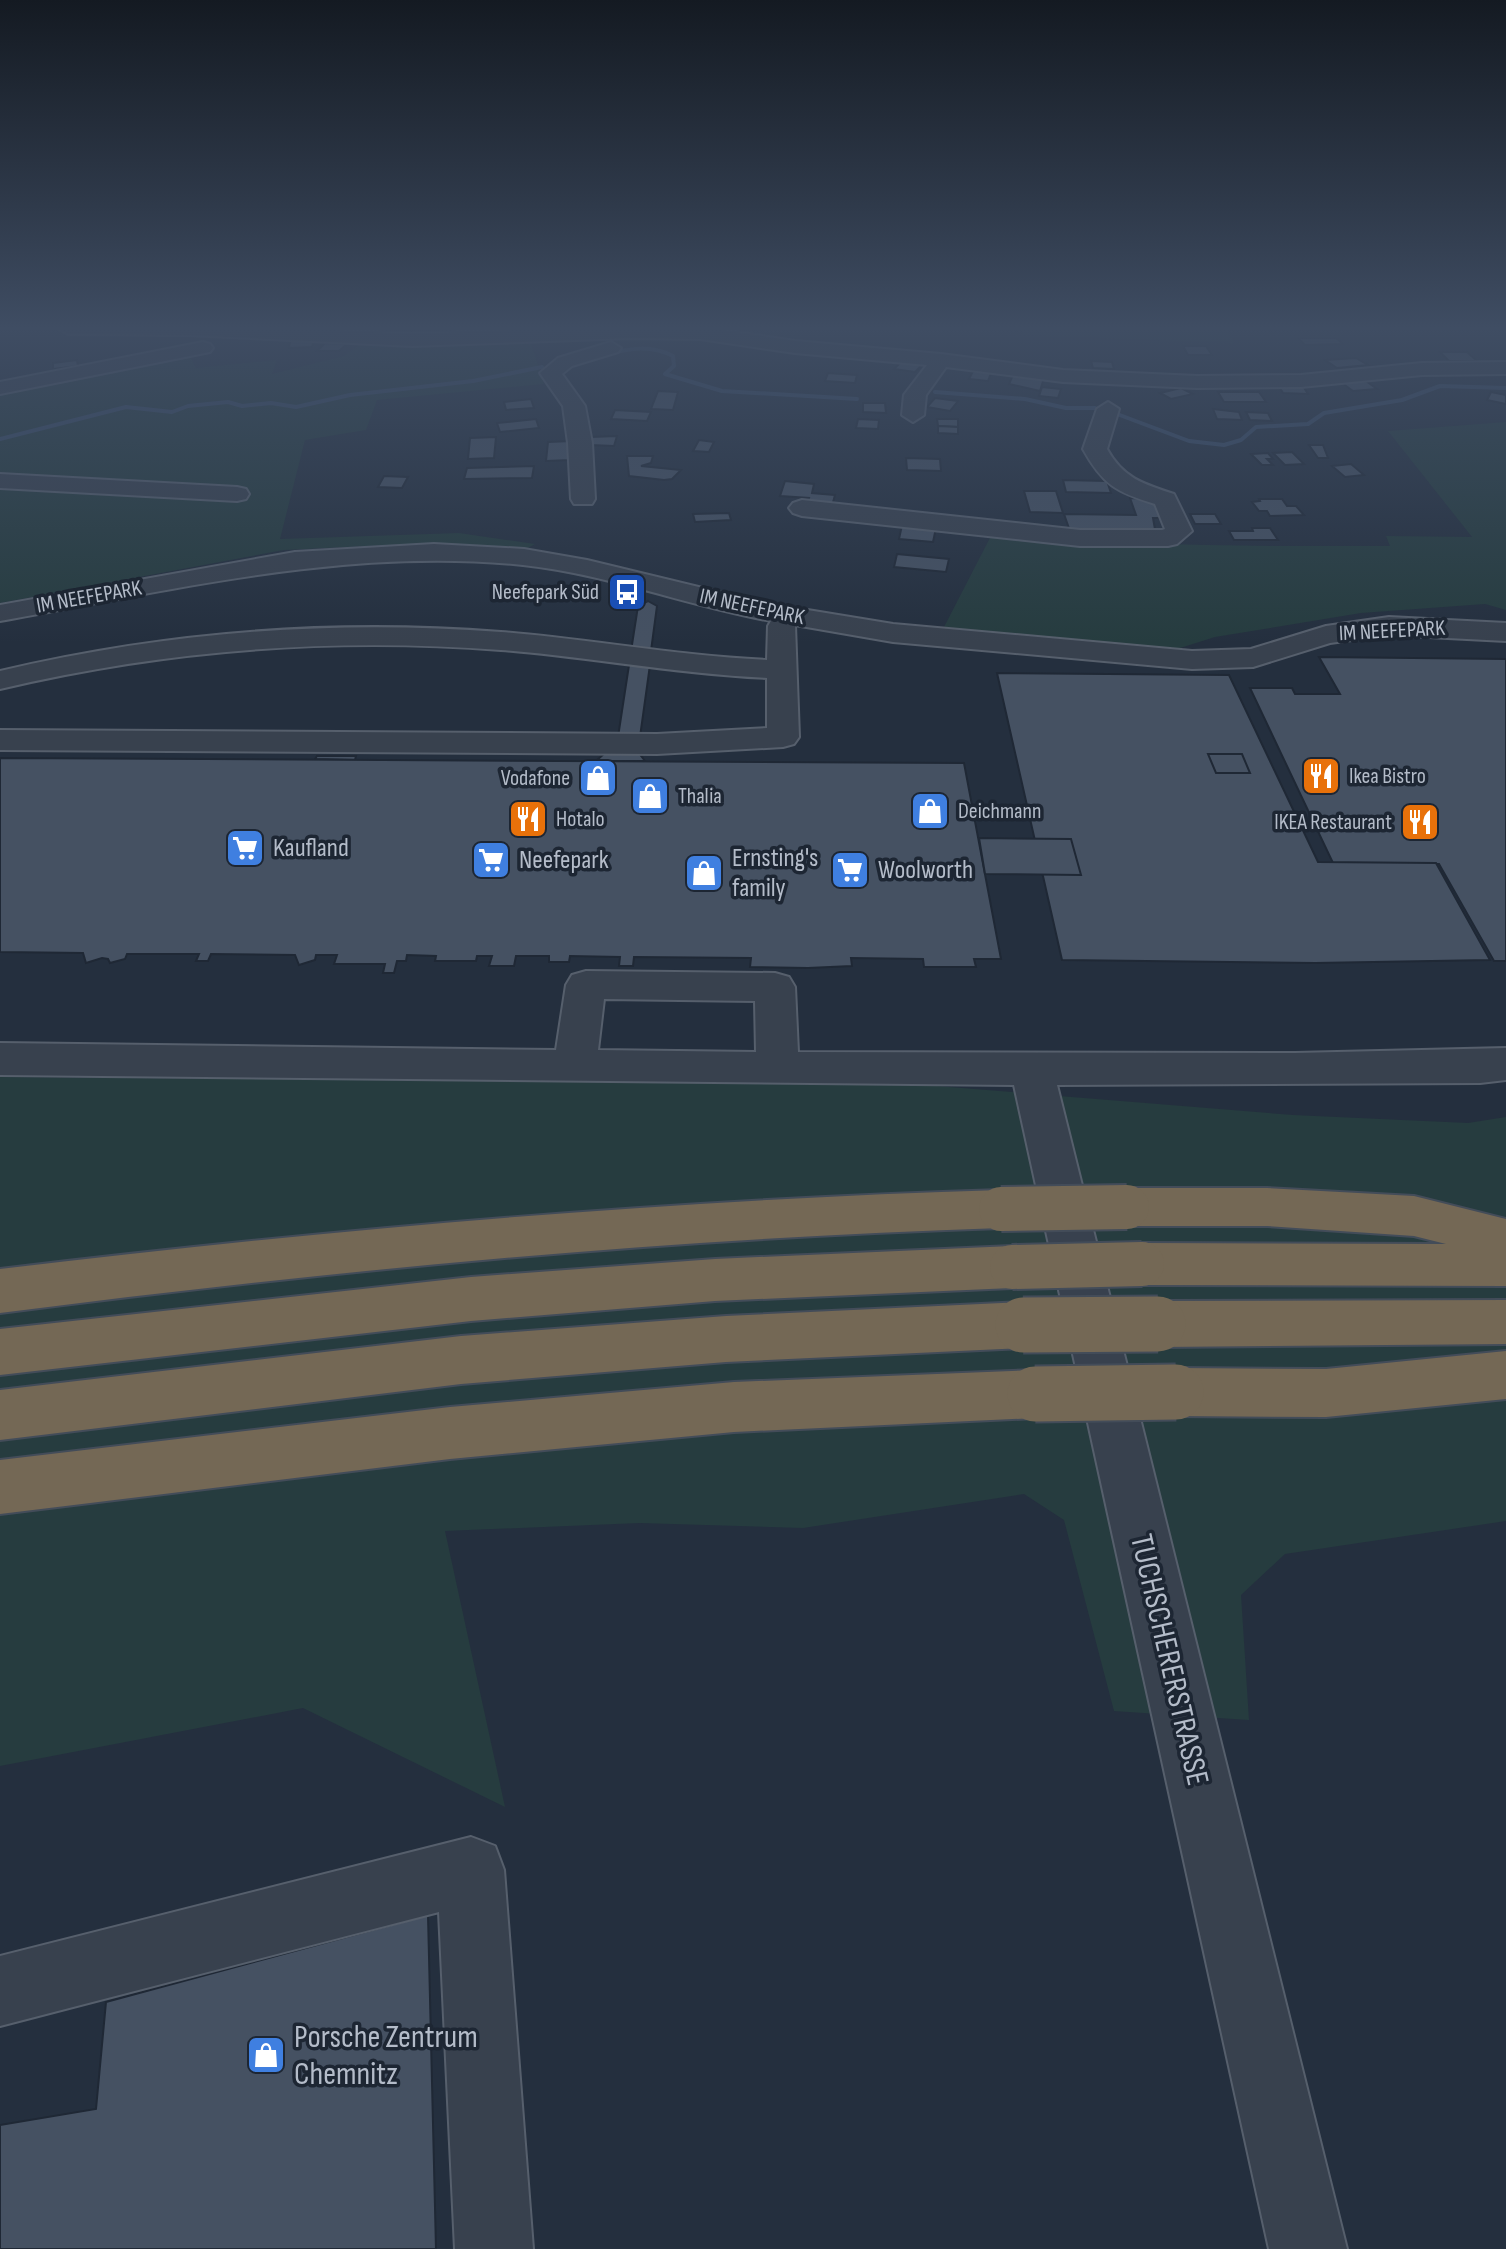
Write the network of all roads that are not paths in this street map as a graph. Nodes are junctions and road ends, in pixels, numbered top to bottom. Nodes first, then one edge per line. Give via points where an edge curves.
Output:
1 (578, 433) edge
2 (1104, 433) edge
3 (0, 481) edge
4 (237, 494) dead end
5 (583, 499) dead end
6 (802, 508) dead end
7 (14, 611) edge
8 (774, 618) junction
9 (1506, 632) edge
10 (0, 643) edge
11 (782, 670) junction
12 (0, 680) edge
13 (0, 740) edge
14 (0, 1059) edge
15 (1506, 1064) edge
16 (575, 1065) junction
17 (777, 1067) junction
18 (1033, 1070) junction
19 (1506, 1239) edge
20 (1506, 1265) edge
21 (0, 1291) edge
22 (1506, 1322) edge
23 (0, 1352) edge
24 (1506, 1375) edge
25 (0, 1415) edge
26 (83, 1475) junction
27 (0, 1487) edge
28 (0, 1513) edge
29 (0, 1991) edge
30 (494, 2249) edge
31 (1308, 2249) edge

1 - 5 street
2 - 6 street via 1095,449 1109,476 1130,490 1165,499 1179,531 1168,538 1141,540 1080,538
3 - 4 street
7 - 8 street, IM NEEFEPARK via 310,559 479,553 567,564 607,586 657,600
7 - 10 street
8 - 9 street, IM NEEFEPARK via 1192,660 1253,658 1326,635 1389,626
8 - 11 street
11 - 12 street via 681,664 500,641 364,637 198,646
11 - 13 street via 783,737 657,744
14 - 16 street
15 - 18 street
16 - 17 street
16 - 17 street via 586,985 775,987
17 - 18 street
18 - 31 street, TUCHSCHERERSTRASSE
19 - 21 highway, bridge via 1414,1216 1267,1207 1001,1209 582,1229 184,1267
20 - 23 highway, bridge via 1142,1264 715,1280 471,1299
22 - 25 highway, bridge via 1023,1325 726,1339 477,1358
24 - 26 highway, bridge via 1326,1393 1035,1394 734,1407
26 - 27 highway
26 - 28 highway
29 - 30 street via 471,1870

